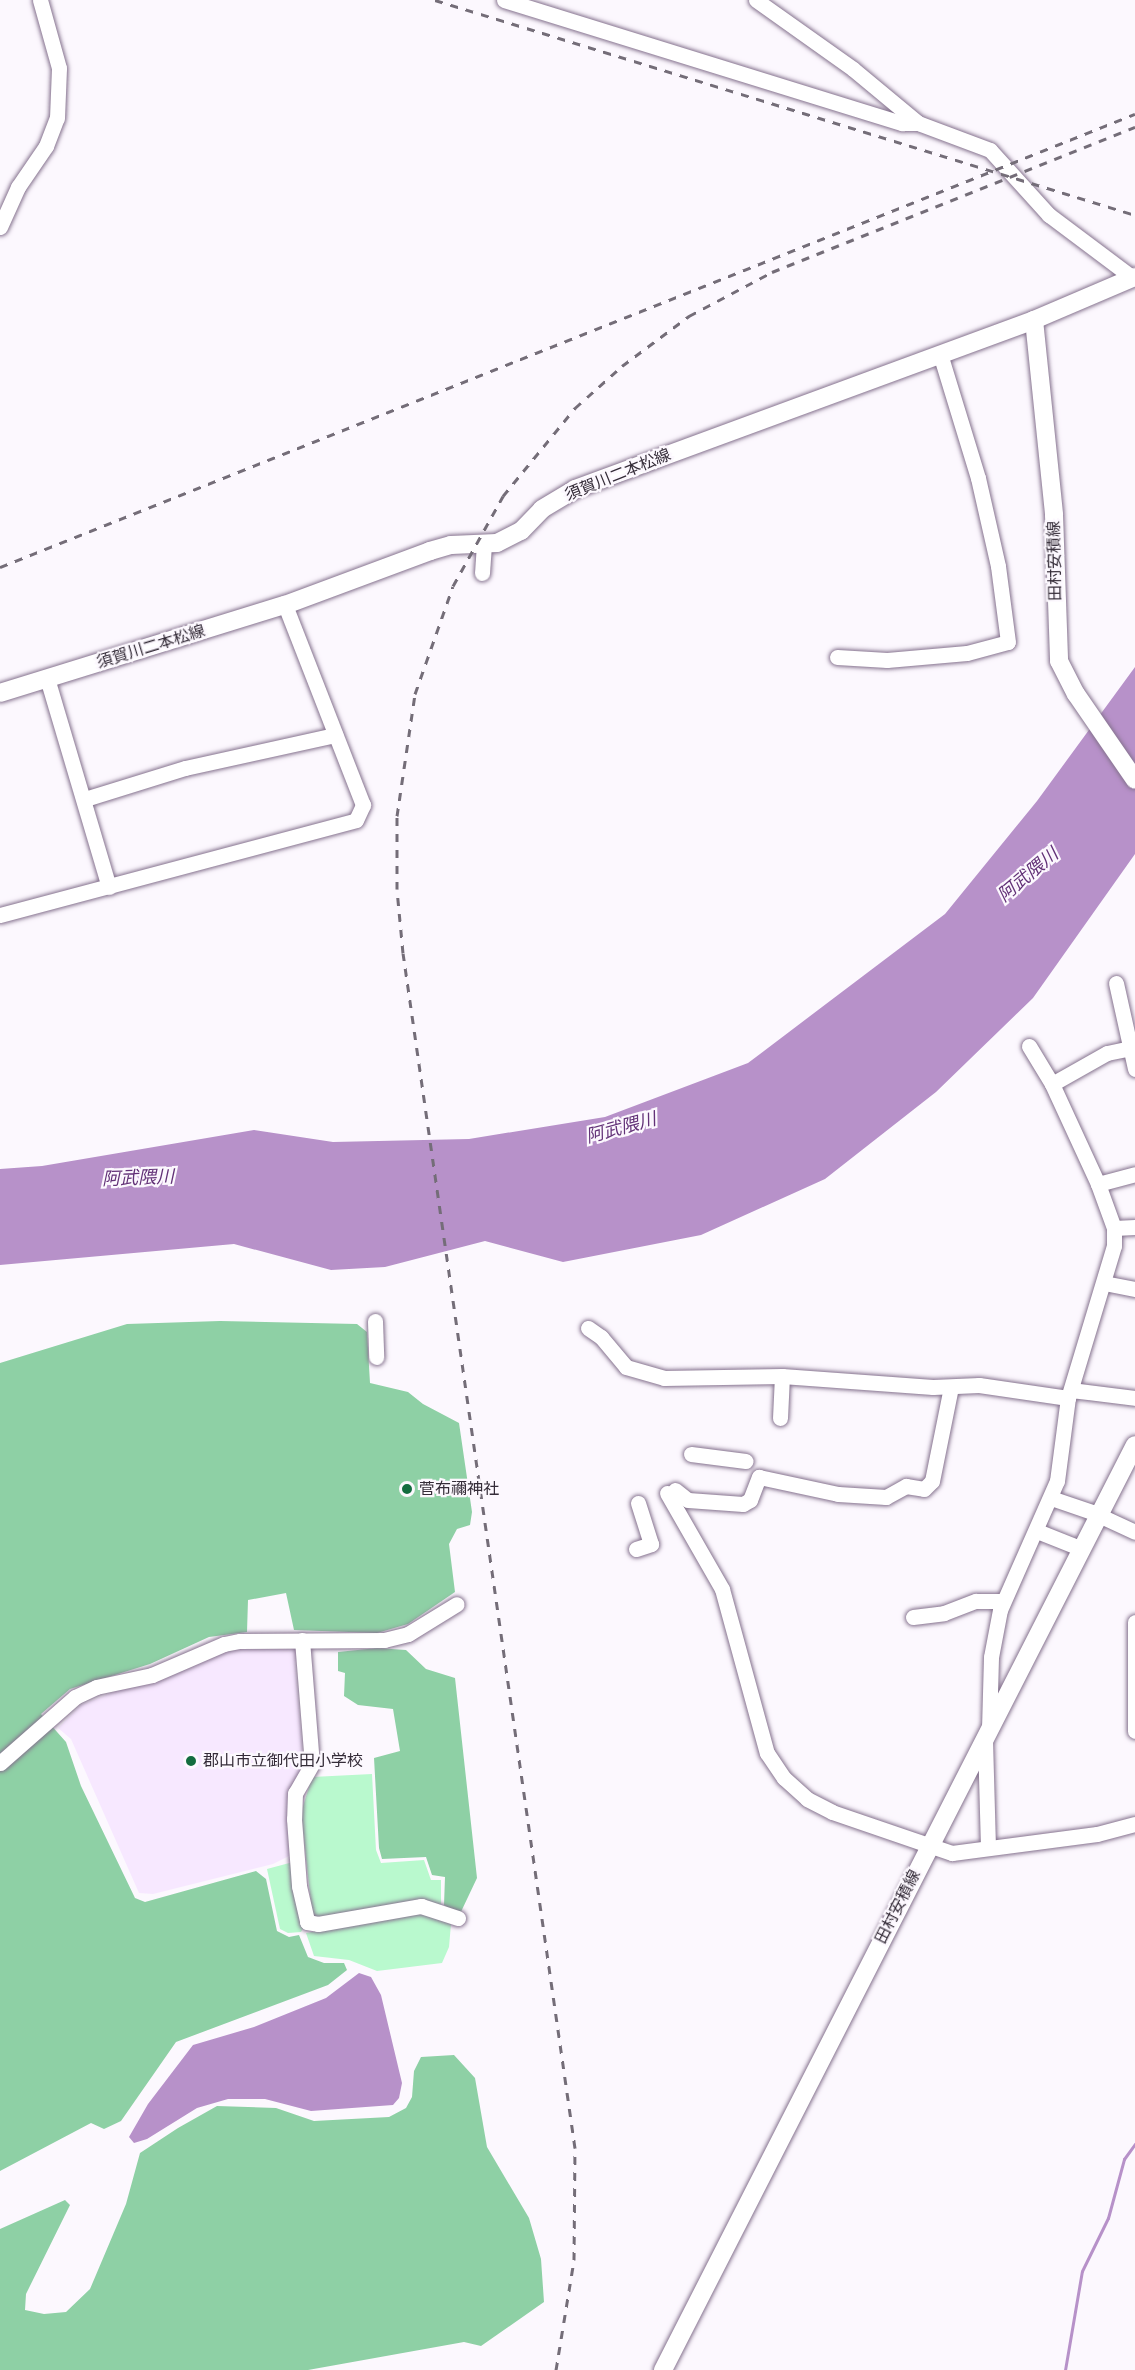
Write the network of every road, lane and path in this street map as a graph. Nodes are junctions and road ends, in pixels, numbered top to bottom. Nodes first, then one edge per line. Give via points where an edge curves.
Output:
1 (40, 0) edge
2 (504, 0) edge
3 (756, 0) edge
4 (918, 123) junction
5 (0, 227) edge
6 (1134, 278) edge
7 (1034, 320) junction
8 (940, 354) junction
9 (484, 546) junction
10 (482, 573) dead end
11 (285, 605) junction
12 (837, 657) dead end
13 (46, 678) junction
14 (0, 693) edge
15 (335, 735) junction
16 (1135, 780) edge
17 (85, 799) junction
18 (109, 887) junction
19 (0, 915) edge
20 (1116, 983) dead end
21 (1029, 1046) dead end
22 (1131, 1048) junction
23 (1135, 1069) edge
24 (1052, 1084) junction
25 (1135, 1174) edge
26 (1098, 1184) junction
27 (1135, 1227) edge
28 (1114, 1228) junction
29 (1104, 1283) junction
30 (1135, 1289) edge
31 (375, 1321) dead end
32 (588, 1328) dead end
33 (376, 1357) dead end
34 (782, 1376) junction
35 (951, 1387) junction
36 (1070, 1394) junction
37 (1135, 1398) edge
38 (780, 1418) dead end
39 (1135, 1445) edge
40 (692, 1454) dead end
41 (746, 1461) dead end
42 (1051, 1498) junction
43 (638, 1503) dead end
44 (1099, 1516) junction
45 (1037, 1531) junction
46 (1135, 1532) edge
47 (636, 1549) dead end
48 (1082, 1549) junction
49 (1003, 1602) junction
50 (457, 1604) dead end
51 (913, 1617) dead end
52 (1135, 1623) edge
53 (302, 1640) junction
54 (1135, 1731) edge
55 (987, 1733) junction
56 (0, 1763) edge
57 (1135, 1824) edge
58 (928, 1846) junction
59 (988, 1848) junction
60 (458, 1918) dead end
61 (663, 2370) edge

1 - 5 street via 59,68 57,118 46,146 18,187
2 - 4 street via 902,123
3 - 4 street via 853,69
4 - 6 street via 990,150 1044,210
6 - 7 main road, 須賀川二本松線
7 - 8 main road, 須賀川二本松線
7 - 16 main road, 田村安積線 via 1054,515 1057,648 1062,670
8 - 9 main road, 須賀川二本松線 via 575,489 542,509 520,531
8 - 12 street via 978,478 998,566 1008,642 976,651 893,660
9 - 10 street
9 - 11 main road, 須賀川二本松線 via 452,545 430,551
11 - 13 main road, 須賀川二本松線
11 - 15 street
13 - 14 main road, 須賀川二本松線
13 - 17 street
15 - 17 street via 185,768
15 - 18 street via 363,805 356,820
17 - 18 street
18 - 19 street
20 - 22 street
21 - 24 street
22 - 23 street
22 - 24 street via 1107,1053
24 - 26 street
25 - 26 street
26 - 28 street
27 - 28 street
28 - 29 street
29 - 30 street
29 - 36 street
31 - 33 street
32 - 34 street via 601,1336 626,1367 654,1376
34 - 35 street
34 - 38 street
35 - 36 street via 979,1385
35 - 58 street via 932,1481 924,1489 906,1486 886,1497 838,1494 759,1477 750,1500 743,1504 688,1500 671,1491 722,1589 761,1738 773,1764 817,1805
36 - 37 street
36 - 42 street via 1062,1461
39 - 44 main road, 田村安積線
40 - 41 street
42 - 44 street
42 - 45 street
43 - 47 street via 651,1544
44 - 46 street
44 - 48 main road, 田村安積線
45 - 48 street
45 - 49 street
48 - 55 main road, 田村安積線
49 - 51 street via 976,1601 944,1613
49 - 55 street via 992,1657
50 - 53 street via 408,1634 384,1640
52 - 54 street
53 - 56 street via 224,1644 152,1675 85,1691
53 - 60 street via 312,1767 299,1785 293,1803 299,1886 307,1922 318,1924 426,1906
55 - 58 main road, 田村安積線
55 - 59 street
57 - 59 street via 1097,1834
58 - 59 street via 959,1854
58 - 61 main road, 田村安積線

